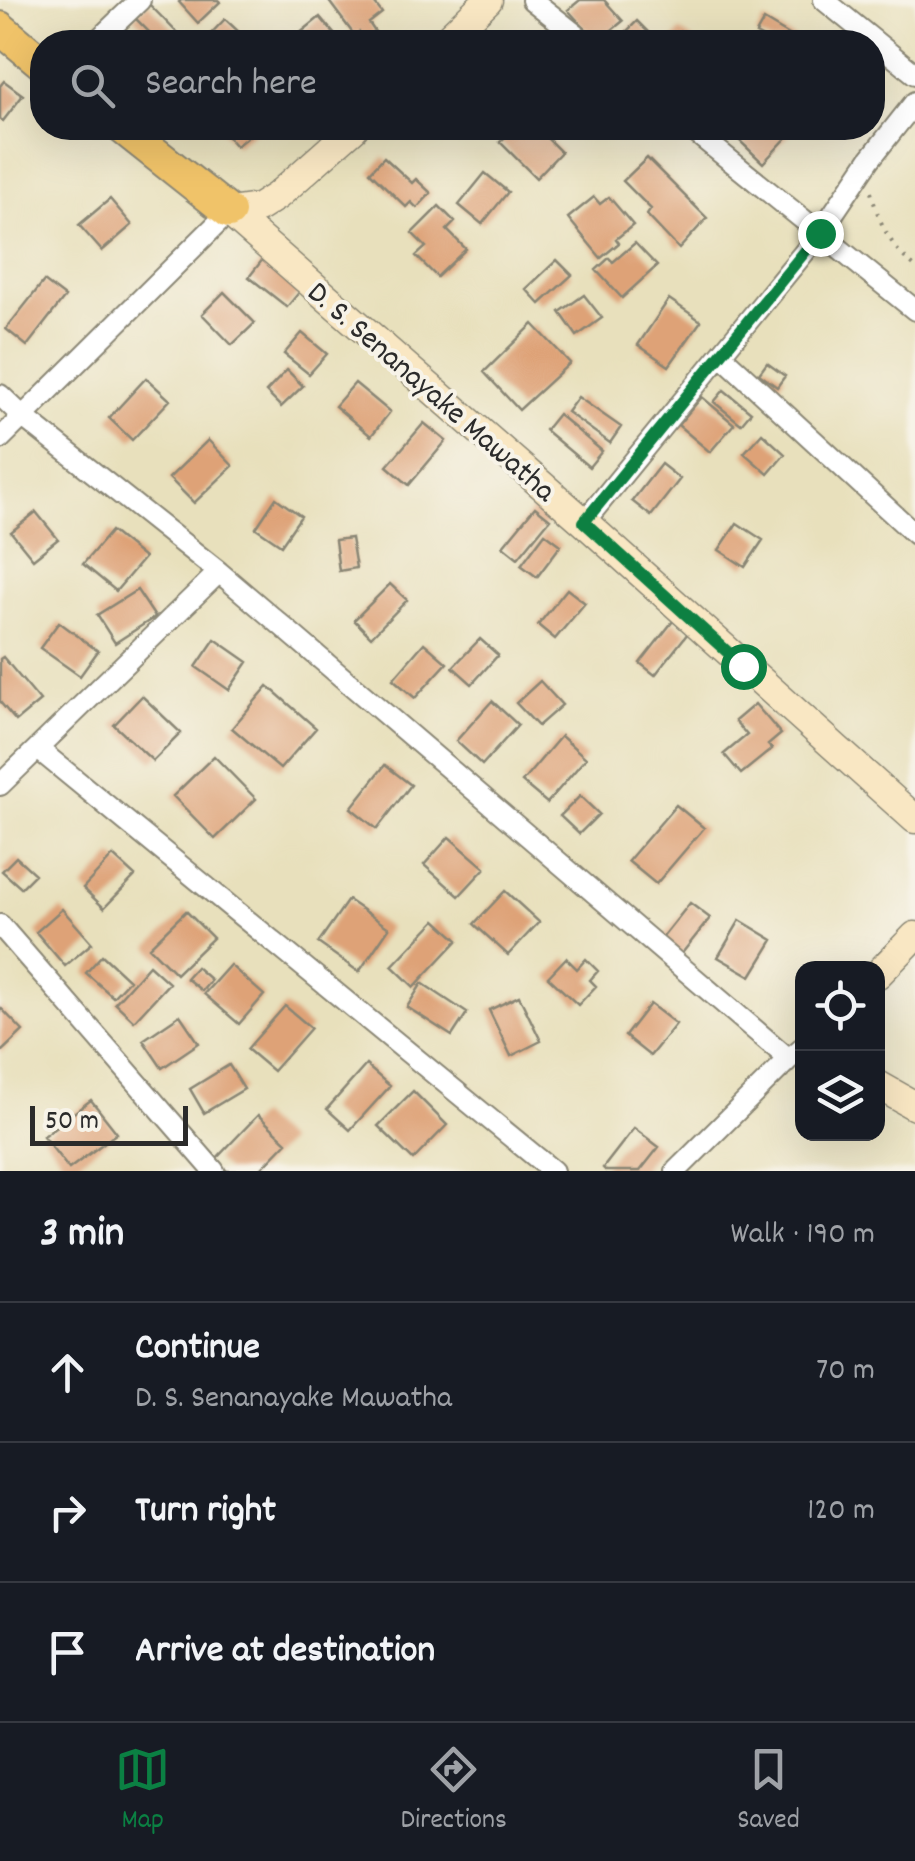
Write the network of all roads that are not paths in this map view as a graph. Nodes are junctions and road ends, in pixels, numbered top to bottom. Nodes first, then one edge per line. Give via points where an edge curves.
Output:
1 (140, 0) edge
2 (488, 0) edge
3 (532, 0) edge
4 (824, 0) edge
5 (0, 28) edge
6 (109, 30) edge
7 (457, 30) edge
8 (570, 30) edge
9 (861, 30) edge
10 (885, 50) edge
11 (30, 52) edge
12 (915, 74) edge
13 (915, 102) edge
14 (138, 140) edge
15 (340, 140) edge
16 (705, 140) edge
17 (229, 212) junction
18 (820, 233) junction
19 (915, 310) edge
20 (722, 356) junction
21 (0, 395) edge
22 (22, 416) junction
23 (0, 439) edge
24 (584, 522) junction
25 (915, 534) edge
26 (219, 572) junction
27 (38, 749) junction
28 (0, 786) edge
29 (915, 819) edge
30 (0, 925) edge
31 (915, 936) edge
32 (885, 967) edge
33 (795, 1052) edge
34 (795, 1054) edge
35 (885, 1089) edge
36 (915, 1106) edge
37 (214, 1171) edge
38 (553, 1171) edge
39 (676, 1171) edge

1 - 6 street
2 - 7 main road
3 - 8 street
4 - 9 street
5 - 11 main road
10 - 12 street
13 - 18 street
14 - 17 main road, D. S. Senanayake Mawatha
15 - 17 main road via 277,196 258,208
16 - 18 street
17 - 22 street
17 - 24 main road, D. S. Senanayake Mawatha
18 - 19 street
18 - 20 street
20 - 24 street
20 - 25 street
21 - 22 street
22 - 23 street
22 - 26 street
24 - 29 main road, D. S. Senanayake Mawatha
26 - 27 street
26 - 33 street
27 - 28 street
27 - 38 street
30 - 37 street
31 - 32 main road
34 - 39 street
35 - 36 main road

